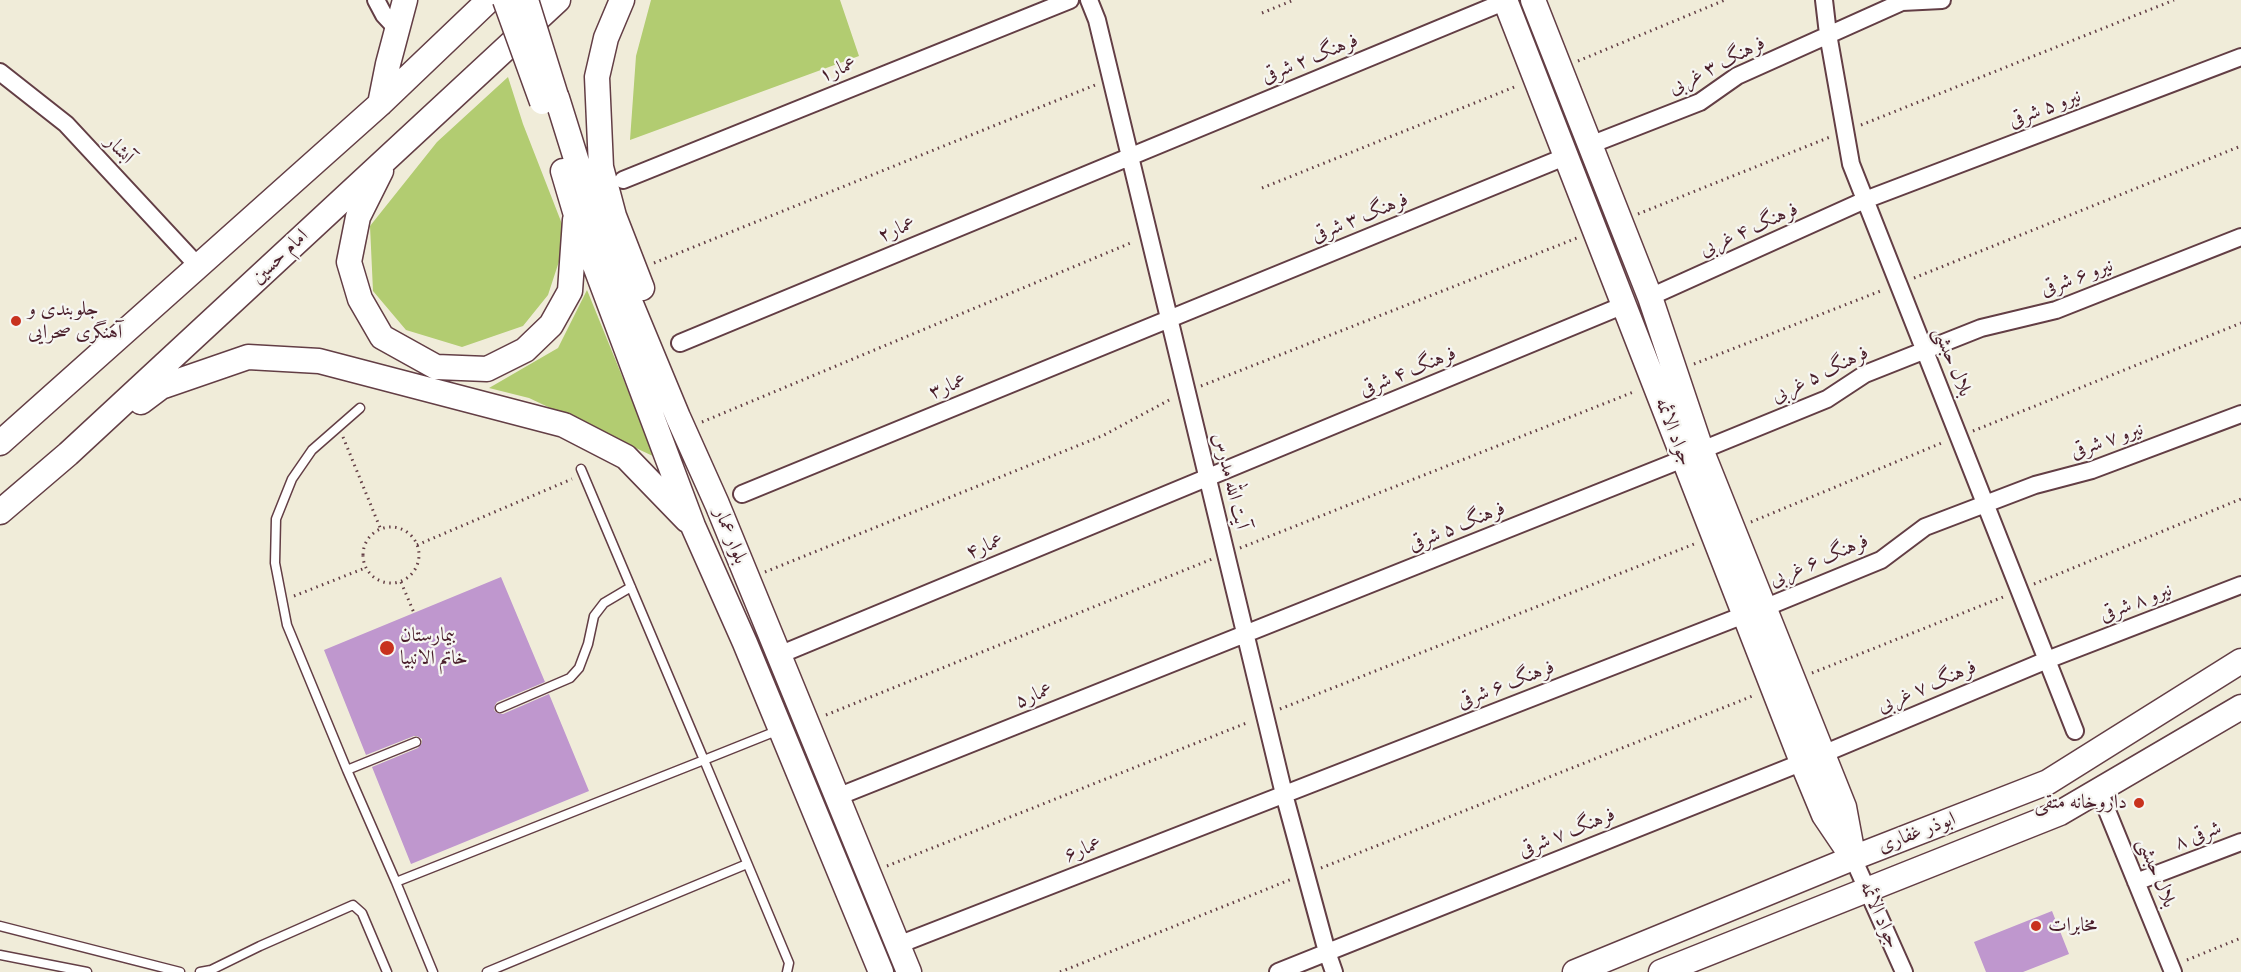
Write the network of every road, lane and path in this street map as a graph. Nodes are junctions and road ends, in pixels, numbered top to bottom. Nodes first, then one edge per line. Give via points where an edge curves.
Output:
1 (376, 0) edge
2 (405, 0) edge
3 (489, 0) edge
4 (505, 0) edge
5 (526, 0) edge
6 (558, 0) edge
7 (622, 0) edge
8 (1070, 0) edge
9 (1089, 0) edge
10 (1294, 0) edge
11 (1533, 0) edge
12 (1725, 0) edge
13 (1824, 0) edge
14 (1942, 0) edge
15 (2175, 0) edge
16 (1506, 1) edge
17 (1262, 13) dead end
18 (397, 29) junction
19 (1828, 34) junction
20 (2241, 57) edge
21 (1560, 69) junction
22 (0, 72) edge
23 (1536, 78) junction
24 (1111, 79) junction
25 (549, 100) junction
26 (380, 104) junction
27 (1845, 131) junction
28 (1590, 145) junction
29 (2241, 146) edge
30 (389, 156) junction
31 (1568, 156) junction
32 (1130, 157) junction
33 (623, 180) dead end
34 (1262, 188) dead end
35 (1865, 200) junction
36 (576, 215) junction
37 (1620, 221) junction
38 (1149, 236) junction
39 (2241, 237) edge
40 (198, 266) junction
41 (636, 271) junction
42 (1898, 285) junction
43 (1650, 297) junction
44 (1624, 305) junction
45 (1169, 319) junction
46 (2241, 323) edge
47 (680, 344) dead end
48 (1925, 351) junction
49 (1675, 371) junction
50 (360, 408) dead end
51 (2241, 414) edge
52 (680, 423) junction
53 (339, 427) junction
54 (1959, 436) junction
55 (0, 443) edge
56 (69, 454) junction
57 (1692, 455) junction
58 (582, 472) joint
59 (1208, 478) junction
60 (742, 494) dead end
61 (1986, 504) junction
62 (0, 512) edge
63 (693, 526) junction
64 (381, 530) junction
65 (1723, 533) junction
66 (417, 545) junction
67 (365, 568) junction
68 (401, 582) junction
69 (2241, 585) edge
70 (631, 587) junction
71 (282, 601) junction
72 (1754, 612) junction
73 (414, 613) dead end
74 (1246, 634) junction
75 (779, 655) junction
76 (2047, 660) junction
77 (2241, 661) edge
78 (1772, 688) junction
79 (2241, 707) edge
80 (500, 708) dead end
81 (1265, 715) junction
82 (805, 719) junction
83 (780, 729) junction
84 (2075, 731) dead end
85 (416, 742) dead end
86 (1812, 758) junction
87 (704, 760) junction
88 (347, 770) junction
89 (2099, 790) junction
90 (1284, 794) junction
91 (837, 797) junction
92 (2241, 842) edge
93 (1853, 858) junction
94 (747, 864) junction
95 (868, 873) junction
96 (1306, 874) junction
97 (396, 882) junction
98 (2136, 882) junction
99 (1868, 891) junction
100 (0, 926) edge
101 (2241, 939) edge
102 (898, 945) junction
103 (1327, 952) junction
104 (0, 955) edge
105 (2172, 969) edge
106 (87, 972) edge
107 (180, 972) edge
108 (200, 972) edge
109 (387, 972) edge
110 (433, 972) edge
111 (487, 972) edge
112 (787, 972) edge
113 (881, 972) edge
114 (909, 972) edge
115 (1060, 972) edge
116 (1278, 972) edge
117 (1334, 972) edge
118 (1575, 972) edge
119 (1661, 972) edge
120 (1904, 972) edge

1 - 18 street
2 - 18 main road
3 - 26 main road
4 - 25 main road, bridge
5 - 25 main road, bridge
6 - 30 main road, امام حسین
7 - 41 main road via 606,38 597,77 598,123 601,167 614,216
8 - 33 street, عمار۱
9 - 24 street, آیت الله مدرس
10 - 17 path
11 - 21 main road, جواد الائمه
12 - 21 path
13 - 19 street, بلال حبشی
14 - 19 street, فرهنگ ۳ غربی via 1902,2
15 - 27 path
16 - 23 main road, جواد الائمه
16 - 32 street, فرهنگ ۲ شرقی
18 - 26 main road
19 - 27 street, بلال حبشی
19 - 28 street, فرهنگ ۳ غربی via 1737,76 1700,102
20 - 35 street, نیرو ۵ شرقی
21 - 28 main road, جواد الائمه
22 - 40 street, آبشار via 66,124
23 - 31 main road, جواد الائمه
23 - 34 path
24 - 32 street, آیت الله مدرس
24 - 41 path
25 - 36 main road, بلوار عمار
25 - 52 main road, بلوار عمار
26 - 40 main road
27 - 35 street, بلال حبشی via 1851,164
27 - 37 path
28 - 37 main road, جواد الائمه
29 - 42 path
30 - 36 main road via 358,217 349,262 360,299 382,337 436,367 487,369 525,350 551,325 570,291
30 - 56 main road, امام حسین
31 - 44 main road, جواد الائمه
31 - 45 street, فرهنگ ۳ شرقی
32 - 38 street, آیت الله مدرس
32 - 47 street, عمار۲
35 - 42 street, بلال حبشی
35 - 43 street, فرهنگ ۴ غربی
36 - 63 main road, بلوار عمار
37 - 43 main road, جواد الائمه
38 - 45 street, آیت الله مدرس
38 - 52 path
39 - 48 street, نیرو ۶ شرقی via 2056,310 1981,328
40 - 55 main road
41 - 52 main road via 668,352
42 - 48 street, بلال حبشی
42 - 49 path
43 - 49 main road, جواد الائمه
44 - 57 main road, جواد الائمه
44 - 59 street, فرهنگ ۴ شرقی
45 - 59 street, آیت الله مدرس
45 - 60 street, عمار۳
46 - 54 path
48 - 54 street, بلال حبشی
48 - 57 street, فرهنگ ۵ غربی via 1865,374 1827,399
49 - 57 main road, جواد الائمه
50 - 53 lane
51 - 61 street, نیرو ۷ شرقی via 2092,470 2035,485
52 - 75 main road, بلوار عمار
53 - 64 path
53 - 71 lane via 312,450 292,479 276,519 275,563
54 - 61 street, بلال حبشی
54 - 65 path
56 - 62 main road, امام حسین
56 - 63 main road via 161,387 248,357 319,362 564,424 626,457
57 - 65 main road, جواد الائمه
57 - 74 street, فرهنگ ۵ شرقی
58 - 66 path
58 - 70 lane
59 - 74 street, آیت الله مدرس
59 - 75 street, عمار۴
61 - 72 street, فرهنگ ۶ غربی via 1925,527 1881,560
61 - 76 street, بلال حبشی
63 - 83 main road, بلوار عمار
64 - 66 path via 401,529
64 - 67 path via 366,542 362,555
65 - 72 main road, جواد الائمه
65 - 81 path
66 - 68 path via 418,562 412,575
67 - 68 path via 374,579 387,584
67 - 71 path
68 - 73 path
69 - 76 street, نیرو ۸ شرقی
70 - 80 lane via 604,603 594,616 579,668 570,678
70 - 87 lane
71 - 88 lane via 287,625
72 - 78 main road, جواد الائمه
72 - 86 main road, جواد الائمه
72 - 90 street, فرهنگ ۶ شرقی
74 - 81 street, آیت الله مدرس
74 - 91 street, عمار۵
75 - 82 main road, بلوار عمار
76 - 84 street, بلال حبشی
76 - 86 street, فرهنگ ۷ غربی
77 - 93 main road, ابوذر غفاری via 2048,782
78 - 86 main road, جواد الائمه
78 - 96 path
79 - 89 main road, ابوذر غفاری
81 - 90 street, آیت الله مدرس
81 - 95 path
82 - 83 main road
82 - 91 main road, بلوار عمار
83 - 87 lane
83 - 113 main road, بلوار عمار
85 - 88 lane
86 - 93 main road, جواد الائمه via 1844,807
86 - 103 street, فرهنگ ۷ شرقی
87 - 94 lane
87 - 97 lane
88 - 97 lane
89 - 98 street, بلال حبشی
89 - 99 main road, ابوذر غفاری via 2061,813
90 - 96 street, آیت الله مدرس
90 - 102 street, عمار۶
91 - 95 main road, بلوار عمار
92 - 98 street, ۸ شرقی
93 - 99 street, جواد الائمه
93 - 118 main road, ابوذر غفاری
94 - 111 lane
94 - 112 lane via 789,963
95 - 102 main road, بلوار عمار
96 - 103 street, آیت الله مدرس
96 - 115 path
97 - 110 lane
98 - 105 street, بلال حبشی
99 - 119 main road, ابوذر غفاری
99 - 120 street, جواد الائمه
100 - 107 lane
101 - 105 path
102 - 114 main road, بلوار عمار
103 - 116 street, فرهنگ ۷ شرقی
103 - 117 street, آیت الله مدرس
104 - 106 lane
108 - 109 lane via 353,905 362,913

